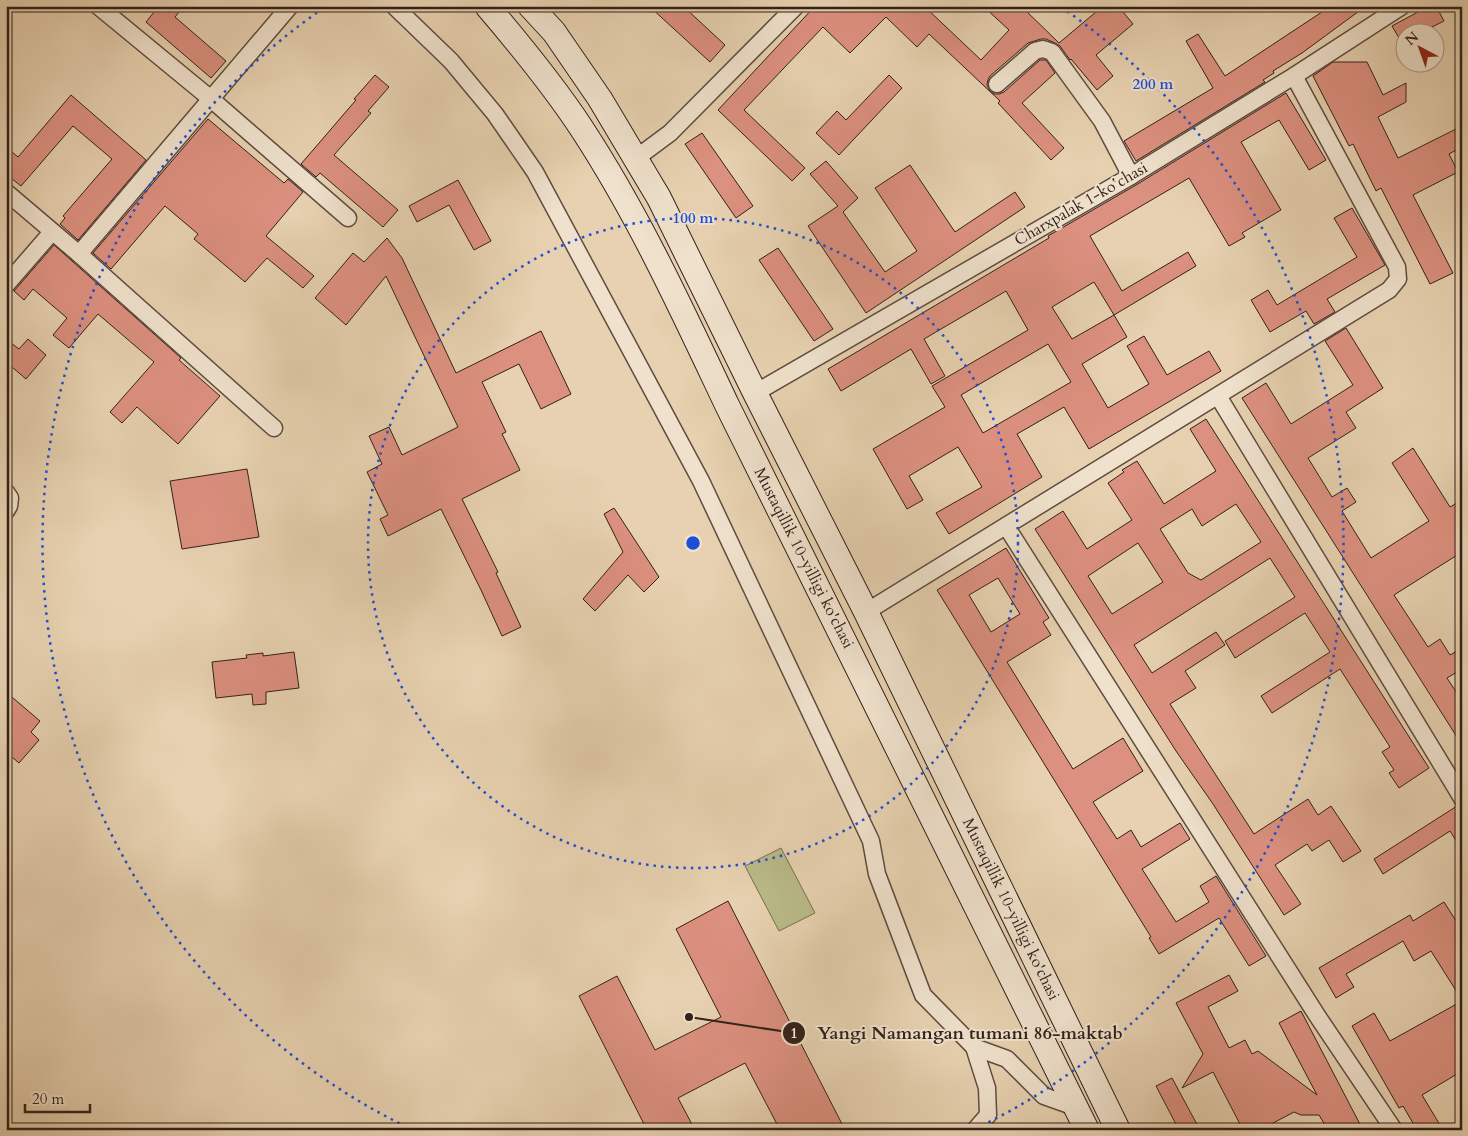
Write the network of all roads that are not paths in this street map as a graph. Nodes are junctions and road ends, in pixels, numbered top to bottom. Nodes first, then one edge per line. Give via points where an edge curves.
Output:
1 (98, 6) edge
2 (290, 6) edge
3 (394, 6) edge
4 (487, 6) edge
5 (530, 6) edge
6 (796, 6) edge
7 (1402, 6) edge
8 (1294, 76) junction
9 (997, 84) dead end
10 (211, 99) junction
11 (635, 159) junction
12 (1130, 176) junction
13 (6, 192) edge
14 (348, 218) dead end
15 (52, 232) junction
16 (79, 254) junction
17 (6, 285) edge
18 (755, 393) junction
19 (1218, 396) junction
20 (274, 428) dead end
21 (6, 492) edge
22 (6, 511) edge
23 (1006, 526) junction
24 (866, 612) junction
25 (1462, 798) edge
26 (974, 1047) junction
27 (1075, 1107) junction
28 (975, 1130) edge
29 (1087, 1130) edge
30 (1118, 1130) edge
31 (1394, 1130) edge

1 - 10 street
2 - 10 street
3 - 26 street via 451,61 495,114 535,172 701,481 871,841 877,874 923,995
4 - 27 main road, Mustaqillik 10-yilligi ko'chasi via 536,64 619,189 677,300
5 - 11 main road, Mustaqillik 10-yilligi ko'chasi via 554,32 600,99
6 - 11 street via 670,133
7 - 8 street, Charxpalak 1-koʻchasi
8 - 12 street, Charxpalak 1-koʻchasi
8 - 19 street via 1397,266 1398,280 1389,290
9 - 12 street via 1035,51 1052,52 1102,121
10 - 14 street
10 - 16 street
11 - 18 main road, Mustaqillik 10-yilligi ko'chasi via 659,198
12 - 18 street, Charxpalak 1-koʻchasi
13 - 15 street
15 - 16 street
15 - 17 street
16 - 20 street
18 - 24 main road, Mustaqillik 10-yilligi ko'chasi
19 - 23 street
19 - 25 street
21 - 22 street via 10,498
23 - 24 street
23 - 31 street via 1318,1017
24 - 30 main road, Mustaqillik 10-yilligi ko'chasi
26 - 27 street via 1007,1059 1044,1096
26 - 28 street via 986,1088 988,1114
27 - 29 main road, Mustaqillik 10-yilligi ko'chasi

